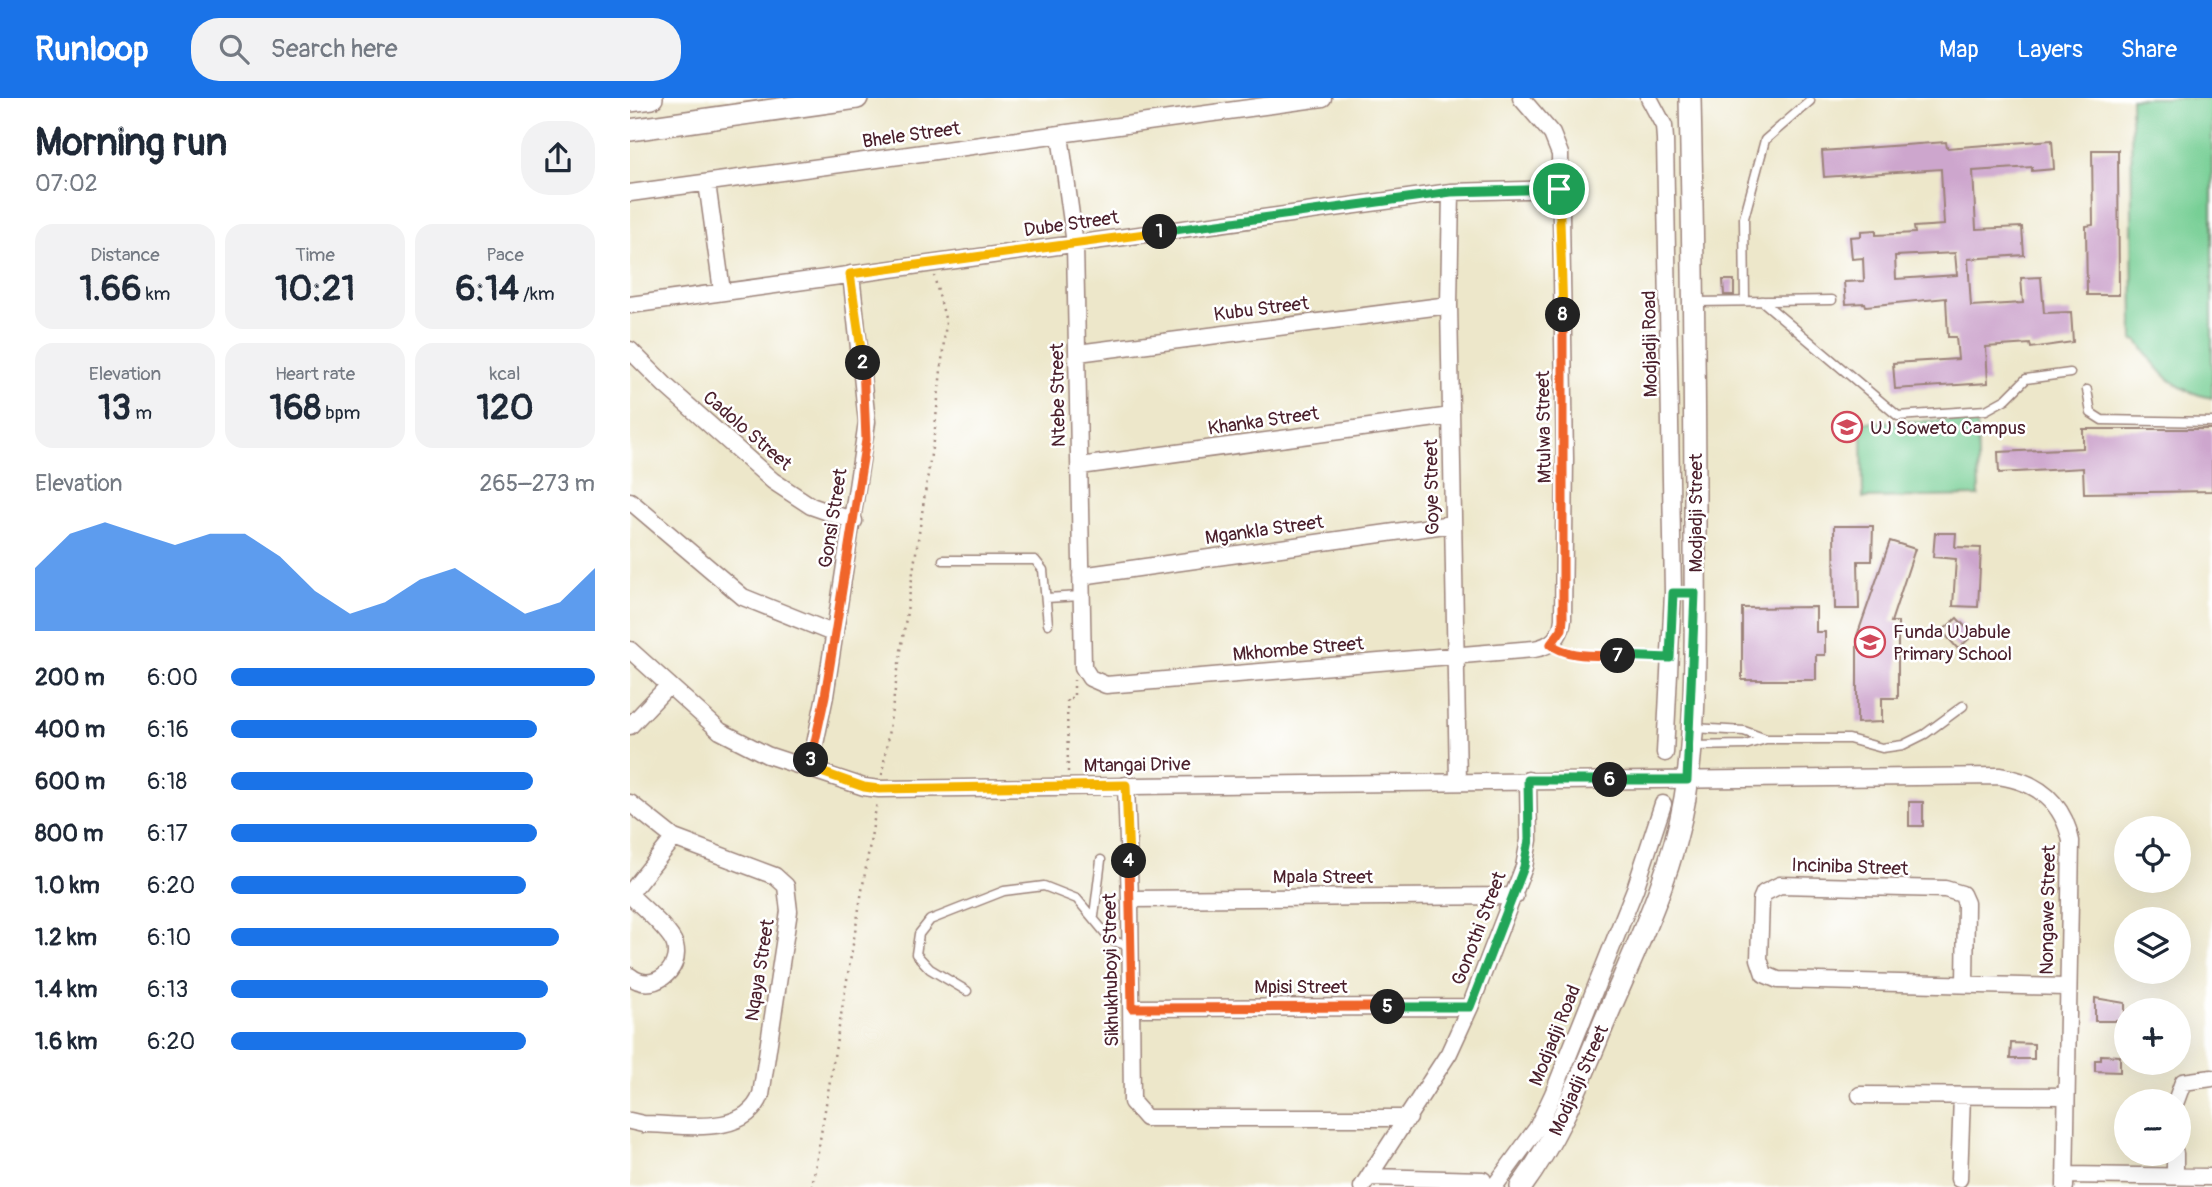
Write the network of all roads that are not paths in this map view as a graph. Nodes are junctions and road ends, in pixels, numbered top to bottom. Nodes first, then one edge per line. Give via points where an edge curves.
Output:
1 (652, 98) edge
2 (857, 98) edge
3 (1322, 98) edge
4 (1521, 98) edge
5 (1649, 98) edge
6 (1690, 98) edge
7 (630, 101) edge
8 (1810, 101) dead end
9 (630, 130) edge
10 (1060, 135) junction
11 (708, 183) junction
12 (1559, 189) junction
13 (1451, 192) junction
14 (630, 193) edge
15 (1075, 244) junction
16 (850, 274) junction
17 (722, 291) junction
18 (1832, 300) dead end
19 (1745, 301) junction
20 (1762, 301) junction
21 (1693, 302) junction
22 (630, 305) edge
23 (1449, 305) junction
24 (630, 350) edge
25 (1078, 353) junction
26 (2070, 373) dead end
27 (2087, 390) dead end
28 (1451, 416) junction
29 (2212, 422) edge
30 (1080, 466) junction
31 (630, 501) edge
32 (854, 521) junction
33 (1452, 524) junction
34 (943, 560) dead end
35 (1081, 576) junction
36 (1673, 593) junction
37 (1695, 593) junction
38 (1081, 596) junction
39 (1045, 598) junction
40 (1048, 624) dead end
41 (835, 634) junction
42 (1534, 649) joint
43 (630, 650) edge
44 (1082, 656) joint
45 (1454, 656) junction
46 (669, 685) junction
47 (1964, 706) dead end
48 (630, 726) edge
49 (1690, 737) junction
50 (1766, 739) junction
51 (1665, 753) dead end
52 (810, 768) junction
53 (1528, 780) junction
54 (1687, 780) junction
55 (1458, 781) junction
56 (1126, 785) junction
57 (630, 803) edge
58 (1663, 804) dead end
59 (674, 838) junction
60 (1101, 860) dead end
61 (1635, 889) junction
62 (630, 894) edge
63 (1515, 896) junction
64 (1657, 898) junction
65 (1130, 899) junction
66 (1094, 916) junction
67 (1131, 947) junction
68 (630, 976) edge
69 (1965, 985) junction
70 (2066, 987) junction
71 (967, 991) dead end
72 (1470, 1007) junction
73 (1132, 1008) junction
74 (2212, 1078) edge
75 (2180, 1089) edge
76 (1860, 1095) dead end
77 (1962, 1096) junction
78 (2066, 1096) junction
79 (1409, 1118) junction
80 (630, 1121) edge
81 (2175, 1166) edge
82 (2175, 1176) junction
83 (2212, 1177) edge
84 (1959, 1179) dead end
85 (2065, 1181) edge
86 (1366, 1182) edge
87 (1489, 1184) edge
88 (1521, 1187) edge

1 - 7 street
2 - 9 street
3 - 10 street, Bhele Street
4 - 12 street via 1557,142
5 - 36 street, Modjadji Road via 1664,126 1665,139
6 - 21 street, Modjadji Street
8 - 19 lane via 1765,141 1744,218
10 - 11 street, Bhele Street
10 - 15 street, Ntebe Street
11 - 14 street, Bhele Street
11 - 17 street
12 - 13 street, Dube Street
12 - 42 street, Mtulwa Street via 1563,619 1551,644
13 - 15 street, Dube Street
13 - 23 street, Goye Street
15 - 16 street, Dube Street
15 - 25 street, Ntebe Street
16 - 17 street, Dube Street
16 - 32 street, Gonsi Street via 867,422
17 - 22 street, Dube Street
18 - 20 lane
19 - 20 lane
19 - 21 lane
20 - 26 lane via 1898,416 1986,410 2007,399 2026,379
21 - 37 street, Modjadji Street
23 - 25 street, Kubu Street
23 - 28 street, Goye Street
24 - 32 street, Cadolo Street via 773,481 811,506
25 - 30 street, Ntebe Street
27 - 29 lane via 2091,413 2102,420
28 - 30 street, Khanka Street
28 - 33 street, Goye Street
30 - 35 street, Ntebe Street
31 - 41 street via 743,597
32 - 41 street, Gonsi Street
33 - 35 street, Mgankla Street
33 - 45 street, Goye Street
34 - 39 lane via 1035,560 1043,570
35 - 38 street, Ntebe Street
36 - 37 street
36 - 51 street, Modjadji Road
37 - 49 street, Modjadji Street
38 - 39 lane
38 - 44 street, Ntebe Street
39 - 40 lane
41 - 52 street, Gonsi Street
42 - 45 street, Mkhombe Street
43 - 46 street, Mtangai Drive
44 - 45 street, Mkhombe Street via 1086,674 1106,685
45 - 55 street, Goye Street
46 - 48 street
46 - 52 street, Mtangai Drive via 720,731 767,755
47 - 50 lane via 1903,745 1882,748 1849,739
49 - 50 lane via 1744,731
49 - 50 lane via 1745,746
49 - 54 street, Modjadji Street
52 - 56 street, Mtangai Drive via 879,789
53 - 54 street, Mtangai Drive
53 - 55 street, Mtangai Drive
53 - 63 street, Gonothi Street via 1529,840
54 - 64 street, Modjadji Street
54 - 70 street, Nongawe Street via 1999,776 2035,786 2062,812 2071,841
55 - 56 street, Mtangai Drive
56 - 65 street, Sikhukhuboyi Street
57 - 59 street, Nqaya Street
58 - 61 street, Modjadji Road
59 - 62 street
59 - 80 street, Nqaya Street via 775,876 786,886 785,937 761,1095 745,1118 723,1124
60 - 66 lane
61 - 64 street
61 - 87 street, Modjadji Road via 1553,1094 1536,1128
62 - 68 street via 672,939 676,953 673,967 657,981 643,983
63 - 65 street, Mpala Street
63 - 72 street, Gonothi Street
64 - 88 street, Modjadji Street via 1581,1080 1555,1135
65 - 67 street, Sikhukhuboyi Street
66 - 67 lane via 1111,940
66 - 71 lane via 1077,899 1044,886 1004,891 930,920 919,934 916,954 930,969
67 - 73 street, Sikhukhuboyi Street
69 - 69 street, Inciniba Street via 1770,978 1759,960 1764,893 1780,885 1962,894 1966,903
69 - 70 street, Inciniba Street
70 - 78 street, Nongawe Street
72 - 73 street, Mpisi Street
72 - 79 street, Gonothi Street via 1449,1053
73 - 79 street, Sikhukhuboyi Street via 1132,1102 1146,1118
74 - 75 street via 2183,1082
76 - 77 street
77 - 78 street
77 - 84 street
78 - 85 street, Nongawe Street
79 - 86 street, Gonothi Street
81 - 82 street
82 - 83 street
82 - 85 street
86 - 87 street

